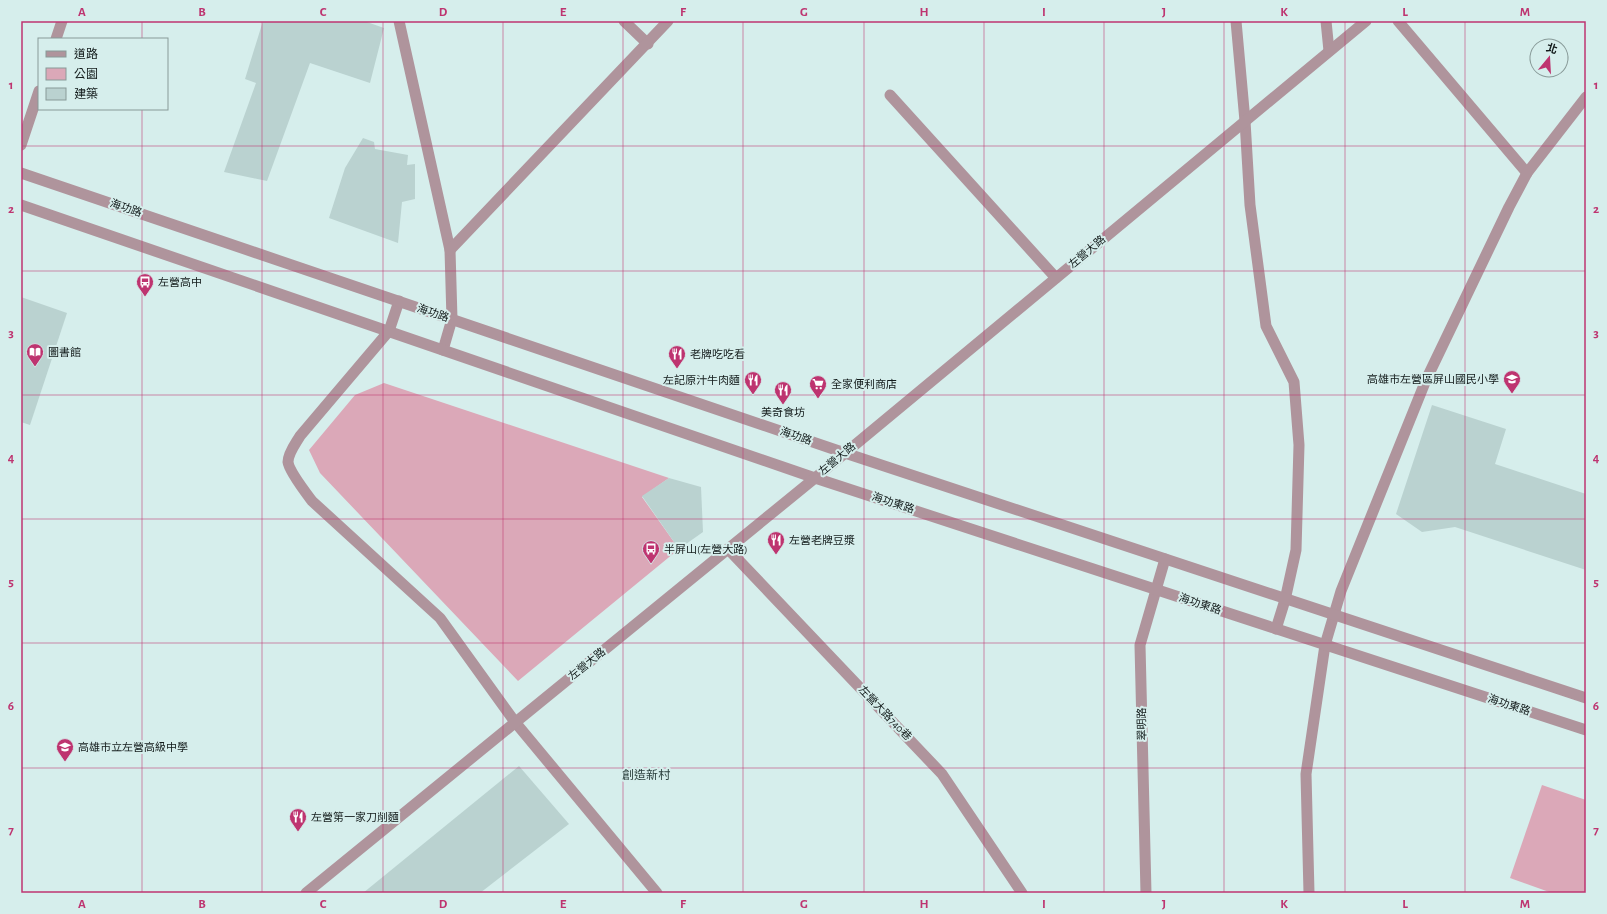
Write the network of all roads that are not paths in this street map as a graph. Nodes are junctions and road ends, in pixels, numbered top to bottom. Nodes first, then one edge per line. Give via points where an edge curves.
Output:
1 (62, 21) edge
2 (399, 21) edge
3 (624, 21) edge
4 (668, 21) edge
5 (1236, 21) edge
6 (1326, 21) edge
7 (1366, 21) edge
8 (1398, 21) edge
9 (56, 38) edge
10 (648, 44) junction
11 (1329, 51) junction
12 (38, 94) edge
13 (890, 95) dead end
14 (1586, 97) edge
15 (1246, 121) junction
16 (21, 145) edge
17 (21, 173) edge
18 (1527, 173) junction
19 (21, 205) edge
20 (450, 250) junction
21 (1056, 278) junction
22 (399, 301) junction
23 (452, 319) junction
24 (389, 331) junction
25 (443, 350) junction
26 (845, 453) junction
27 (815, 478) junction
28 (728, 549) junction
29 (1165, 559) junction
30 (1156, 590) junction
31 (1285, 600) junction
32 (1333, 616) junction
33 (1276, 629) junction
34 (1325, 645) junction
35 (1586, 698) edge
36 (515, 722) junction
37 (1586, 730) edge
38 (306, 893) edge
39 (657, 893) edge
40 (1022, 893) edge
41 (1146, 893) edge
42 (1309, 893) edge

1 - 9 street
2 - 20 street
3 - 10 street
4 - 10 street
5 - 15 street
6 - 11 street
7 - 11 street, 左營大路
8 - 18 street
10 - 20 street
11 - 15 street, 左營大路
12 - 16 street
13 - 21 street
14 - 18 street
15 - 21 street, 左營大路
15 - 31 street via 1250,205 1266,326 1294,382 1299,446 1296,550
17 - 22 street, 海功路
18 - 32 street via 1426,380
19 - 24 street
20 - 23 street
21 - 26 street, 左營大路
22 - 23 street, 海功路
22 - 24 street
23 - 25 street
23 - 26 street, 海功路
24 - 25 street
24 - 36 street via 300,436 288,463 312,501 440,618
25 - 27 street
26 - 27 street, 左營大路
26 - 29 street
27 - 28 street, 左營大路
27 - 30 street, 海功東路
28 - 36 street, 左營大路
28 - 40 street, 左營大路740巷 via 942,774
29 - 30 street, 翠明路
29 - 31 street
30 - 33 street, 海功東路
30 - 41 street, 翠明路 via 1140,645
31 - 32 street
31 - 33 street
32 - 34 street
32 - 35 street
33 - 34 street, 海功東路
34 - 37 street, 海功東路
34 - 42 street via 1306,774
36 - 38 street, 左營大路
36 - 39 street

